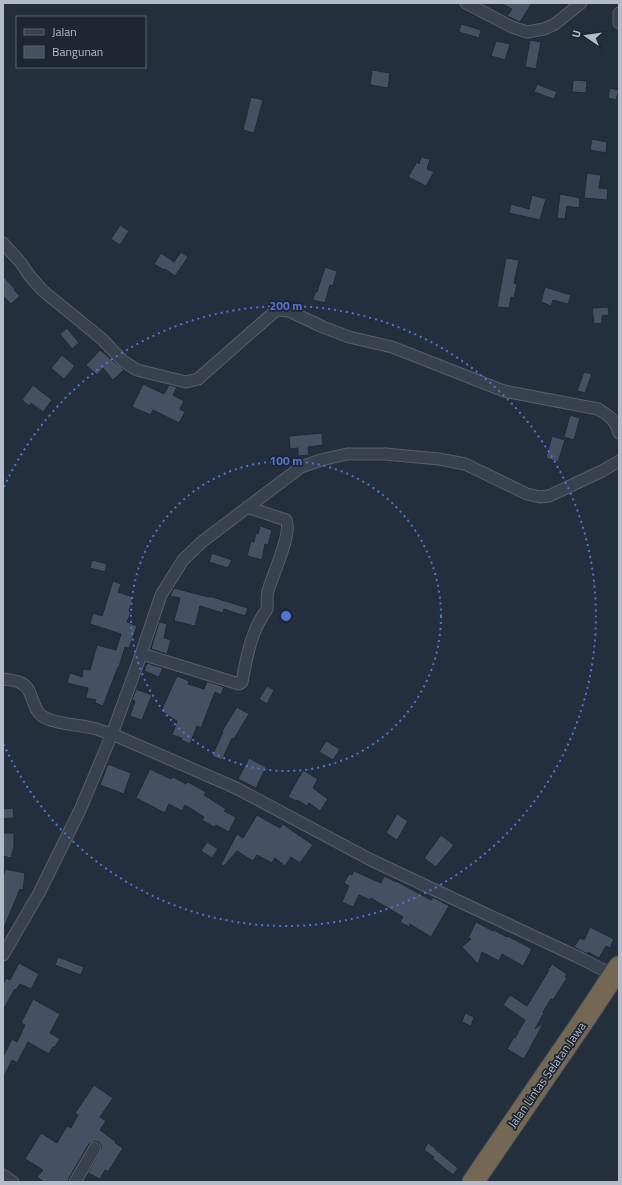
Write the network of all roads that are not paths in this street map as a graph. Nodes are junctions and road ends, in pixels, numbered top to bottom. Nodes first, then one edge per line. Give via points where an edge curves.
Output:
1 (466, 3) edge
2 (580, 3) edge
3 (619, 13) edge
4 (619, 23) edge
5 (3, 243) edge
6 (619, 433) edge
7 (619, 461) edge
8 (247, 507) junction
9 (142, 654) junction
10 (3, 679) edge
11 (112, 734) junction
12 (3, 955) edge
13 (616, 971) edge
14 (95, 1148) dead end
15 (3, 1175) edge
16 (13, 1182) edge
17 (74, 1182) edge
18 (473, 1182) edge

1 - 2 street via 512,27 528,32 555,24
3 - 4 street
5 - 6 street via 42,290 102,339 123,361 137,370 186,382 198,379 273,313 283,310 323,328 392,348 504,391 598,409 610,416
7 - 8 street via 549,496 540,497 526,494 465,464 406,455 347,454 300,467
8 - 9 street via 183,560 161,595
8 - 9 street via 286,520 288,528 267,593 267,610 251,643 242,682 239,684
9 - 11 street
10 - 11 street via 20,682 26,686 42,716 61,723
11 - 12 street via 80,810 39,893
11 - 13 street via 236,788 371,860 582,958
13 - 18 highway, Jalan Lintas Selatan Jawa
14 - 17 street
15 - 16 street

